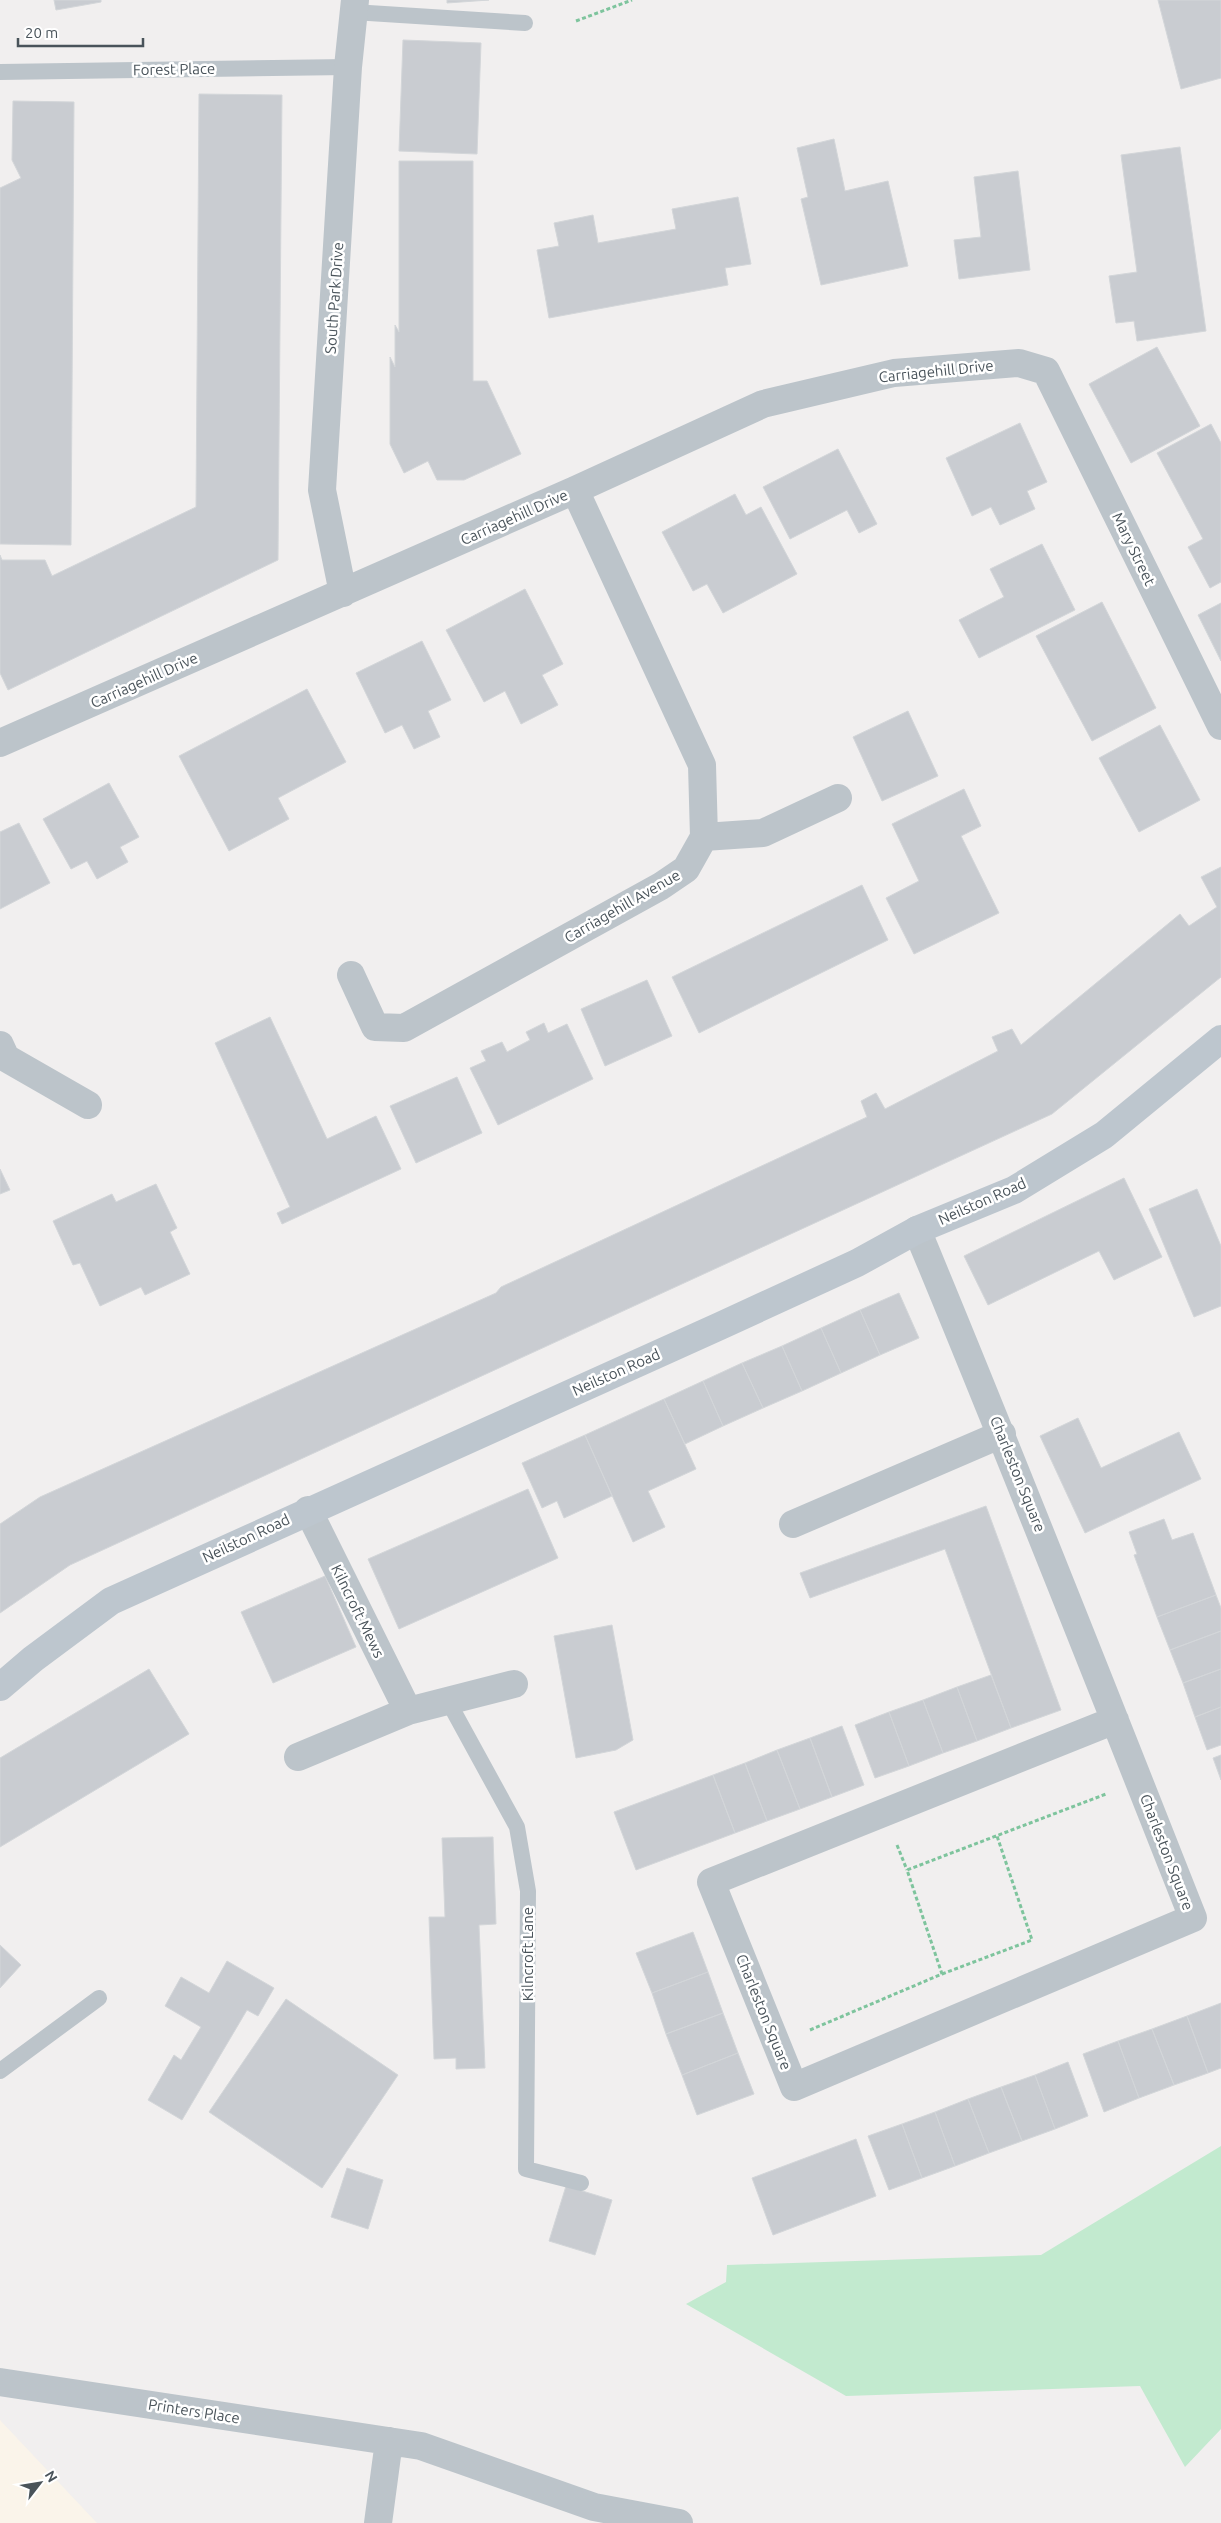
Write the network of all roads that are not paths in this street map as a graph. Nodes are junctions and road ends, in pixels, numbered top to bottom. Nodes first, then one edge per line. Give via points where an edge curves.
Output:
1 (354, 6) edge
2 (525, 23) dead end
3 (348, 67) junction
4 (0, 72) edge
5 (1046, 371) joint
6 (575, 490) junction
7 (343, 593) junction
8 (1221, 726) edge
9 (0, 743) edge
10 (838, 798) dead end
11 (704, 837) junction
12 (351, 976) dead end
13 (1221, 1039) edge
14 (0, 1045) edge
15 (88, 1105) dead end
16 (917, 1230) junction
17 (1002, 1434) junction
18 (308, 1510) junction
19 (793, 1524) dead end
20 (514, 1684) dead end
21 (0, 1687) edge
22 (448, 1701) junction
23 (408, 1712) junction
24 (1115, 1720) junction
25 (298, 1757) dead end
26 (98, 1998) dead end
27 (0, 2071) edge
28 (581, 2183) dead end
29 (0, 2382) edge
30 (389, 2441) junction
31 (378, 2523) edge
32 (680, 2523) edge

1 - 2 lane
1 - 3 street, South Park Drive
3 - 4 lane, Forest Place
3 - 7 street, South Park Drive via 322,490
5 - 6 street, Carriagehill Drive via 1018,362 894,373 763,404
5 - 8 street, Mary Street
6 - 7 street, Carriagehill Drive
6 - 11 street via 702,765
7 - 9 street, Carriagehill Drive
10 - 11 street via 763,834
11 - 12 street, Carriagehill Avenue via 686,869 661,886 404,1028 375,1026
13 - 16 main road, Neilston Road via 1104,1135 1014,1190
14 - 15 street via 6,1058
16 - 17 street, Charleston Square
16 - 18 main road, Neilston Road via 737,1318
17 - 19 street
17 - 24 street, Charleston Square
18 - 21 main road, Neilston Road via 111,1600
18 - 23 street, Kilncroft Mews
20 - 22 street
22 - 23 street
22 - 28 lane, Kilncroft Lane via 517,1827 526,1882 526,2169
23 - 25 street
24 - 24 street, Charleston Square via 711,1882 794,2087 1193,1918
26 - 27 lane
29 - 30 street, Printers Place
30 - 31 street
30 - 32 street, Printers Place via 421,2446 594,2507

